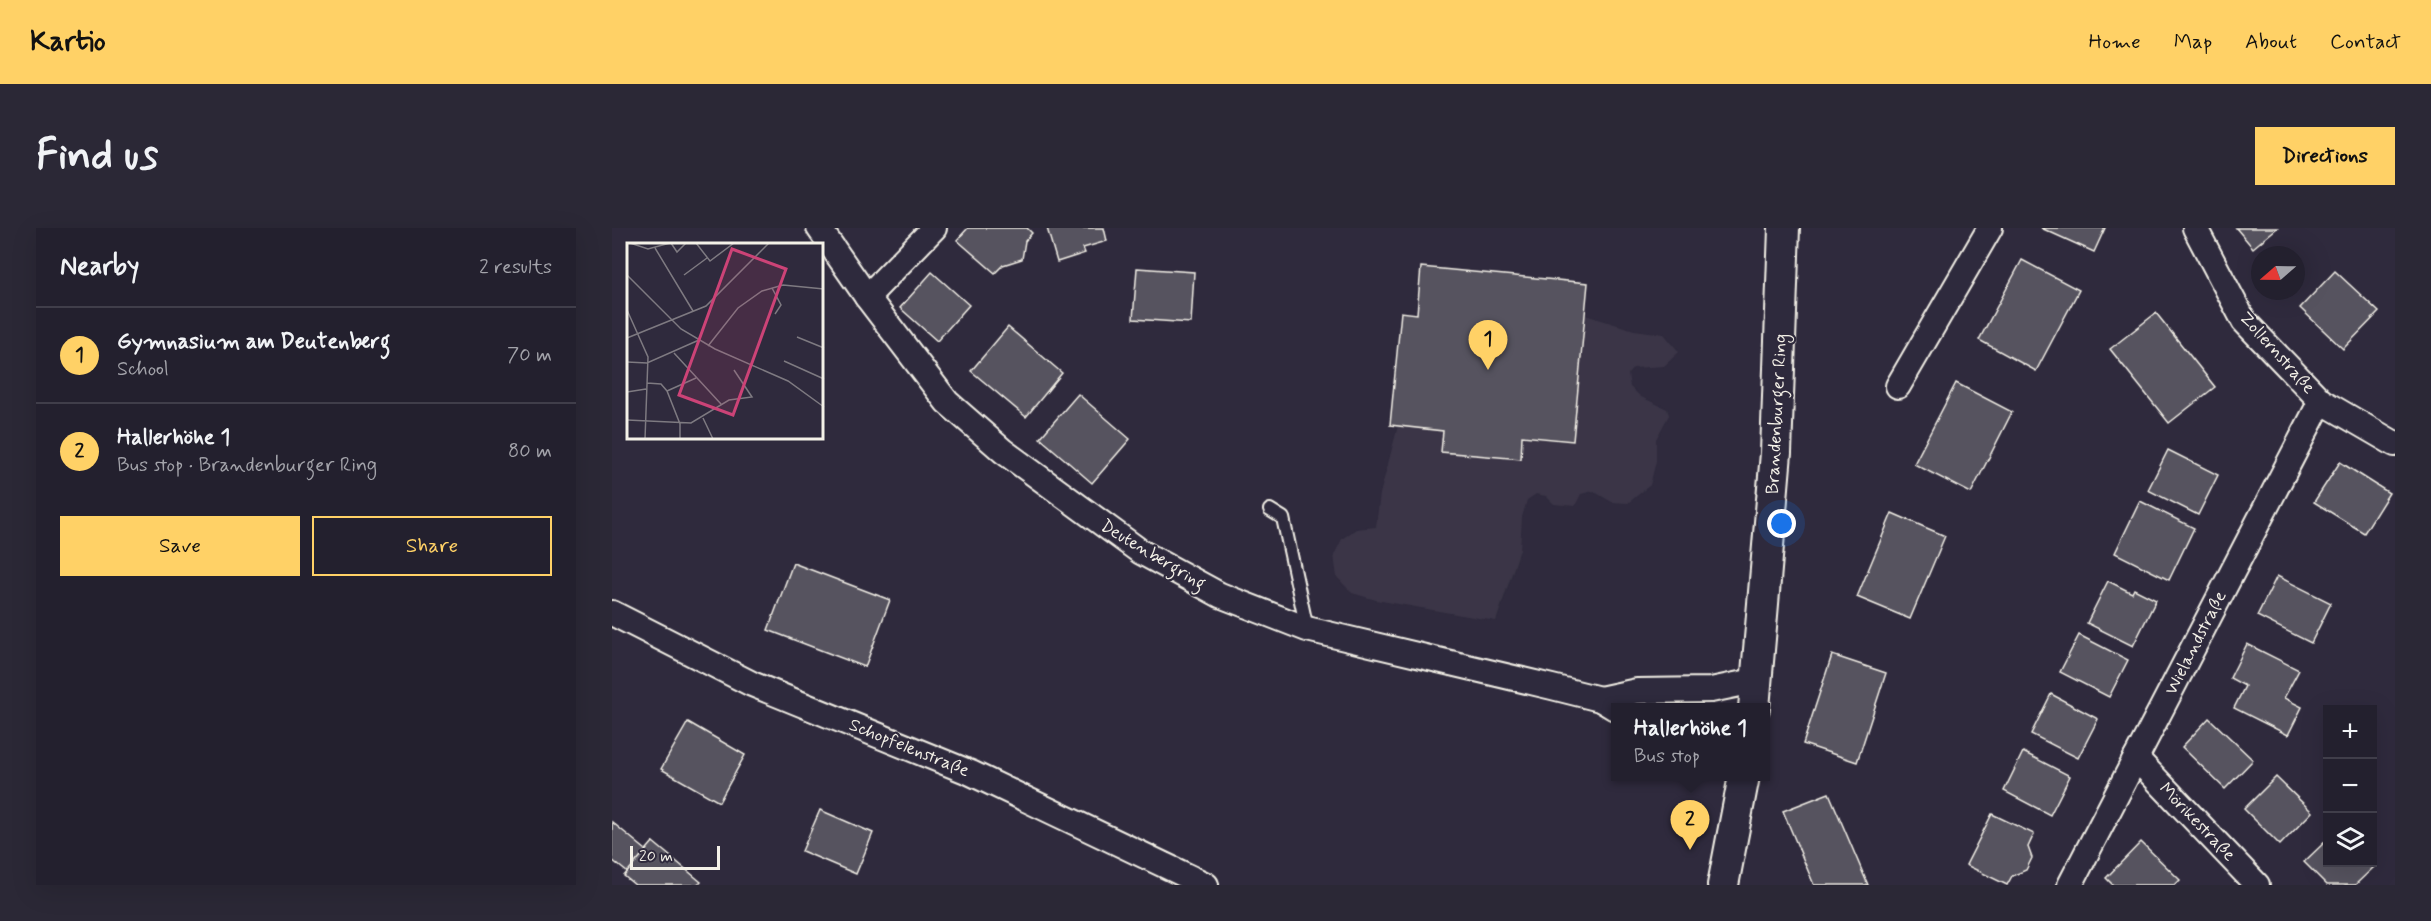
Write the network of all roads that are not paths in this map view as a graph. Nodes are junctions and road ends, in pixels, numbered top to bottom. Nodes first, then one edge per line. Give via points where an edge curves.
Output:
1 (819, 228) edge
2 (934, 228) edge
3 (1784, 228) edge
4 (1990, 228) edge
5 (2195, 228) edge
6 (867, 297) junction
7 (1898, 386) dead end
8 (2321, 401) junction
9 (2395, 444) edge
10 (1270, 510) dead end
11 (612, 613) edge
12 (1307, 629) junction
13 (1757, 694) edge
14 (1607, 704) edge
15 (2136, 758) junction
16 (1743, 781) edge
17 (1724, 884) edge
18 (1206, 885) edge
19 (2070, 885) edge
20 (2257, 885) edge

1 - 6 street, Deutenbergring
2 - 6 street
3 - 13 street, Brandenburger Ring via 1776,453
4 - 7 street
5 - 8 street, Zollernstraße via 2244,321
6 - 12 street, Deutenbergring via 947,402 1071,504 1141,552 1220,595
8 - 9 street, Zollernstraße
8 - 15 street, Wielandstraße
10 - 12 lane via 1283,518
11 - 18 street, Schopfelenstraße via 752,684 970,773
12 - 14 street, Deutenbergring
13 - 14 street, Deutenbergring via 1637,691
15 - 19 street, Wielandstraße
15 - 20 street, Mörikestraße
16 - 17 street

